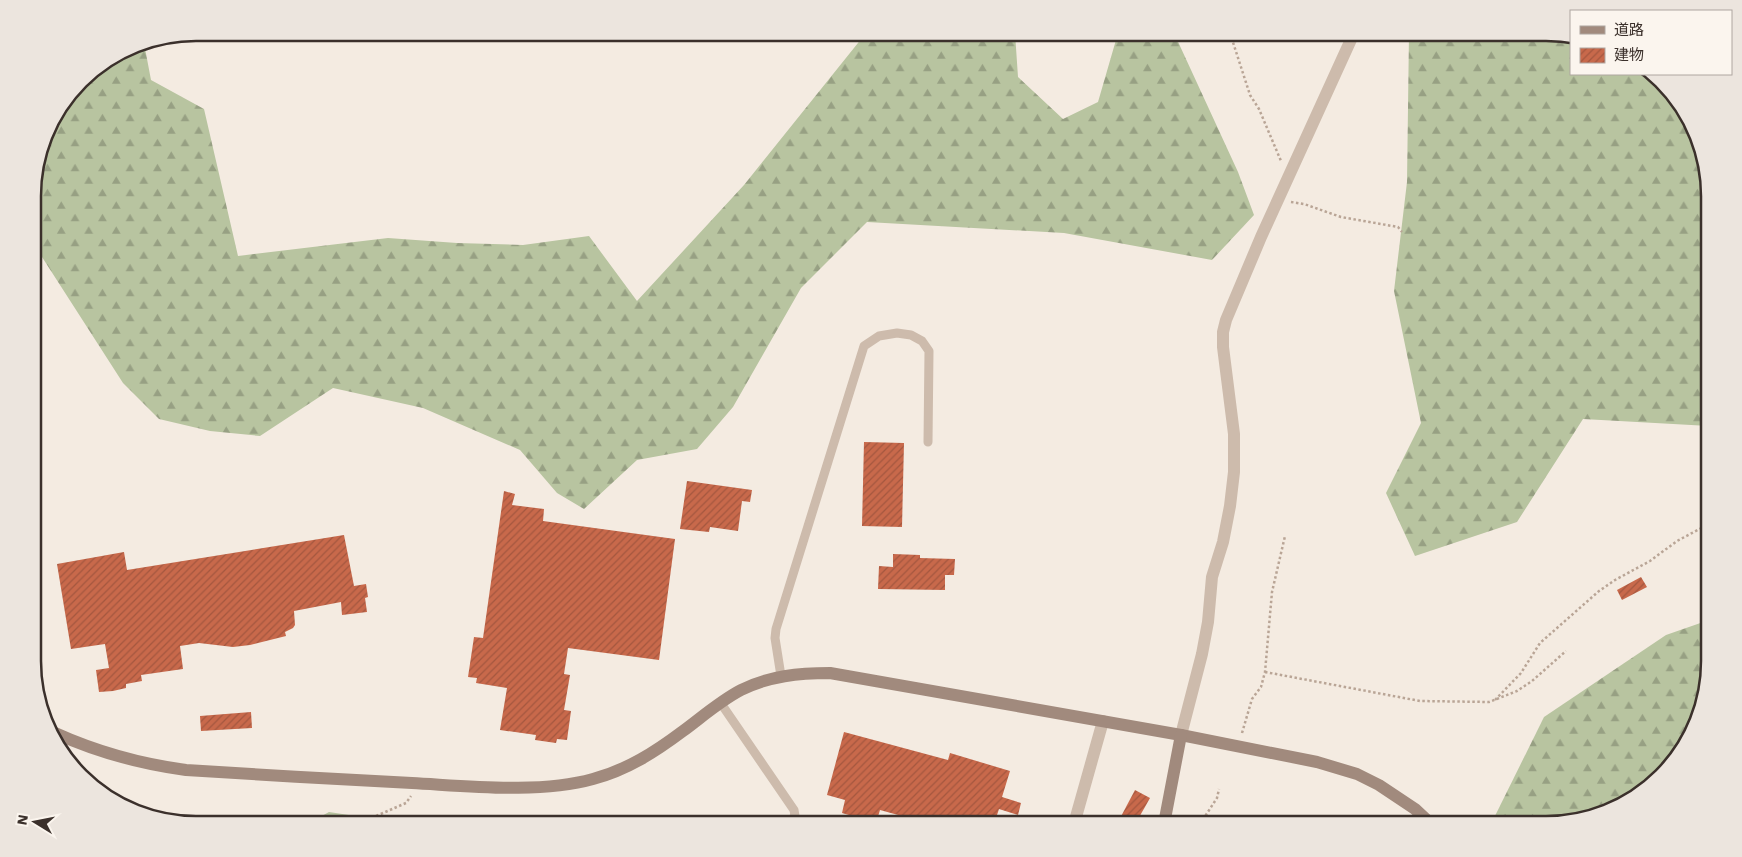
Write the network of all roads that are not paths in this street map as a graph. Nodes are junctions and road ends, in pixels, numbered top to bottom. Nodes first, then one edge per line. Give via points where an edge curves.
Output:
1 (1350, 41) edge
2 (928, 442) dead end
3 (782, 676) junction
4 (720, 702) junction
5 (1104, 721) junction
6 (1181, 735) junction
7 (61, 736) edge
8 (1077, 815) edge
9 (1166, 815) edge
10 (1421, 815) edge
11 (795, 816) edge

1 - 6 street via 1277,200 1223,332 1234,434 1234,472 1226,524 1212,577 1202,654
2 - 3 lane via 929,351 922,341 911,336 897,333 879,336 864,346 776,629
3 - 4 street via 742,690
3 - 5 street via 812,673 846,675
4 - 7 street via 637,762 594,779 542,787 412,783 165,767 86,747
4 - 11 lane
5 - 6 street
5 - 8 street
6 - 9 street
6 - 10 street via 1317,762 1357,774 1399,798

